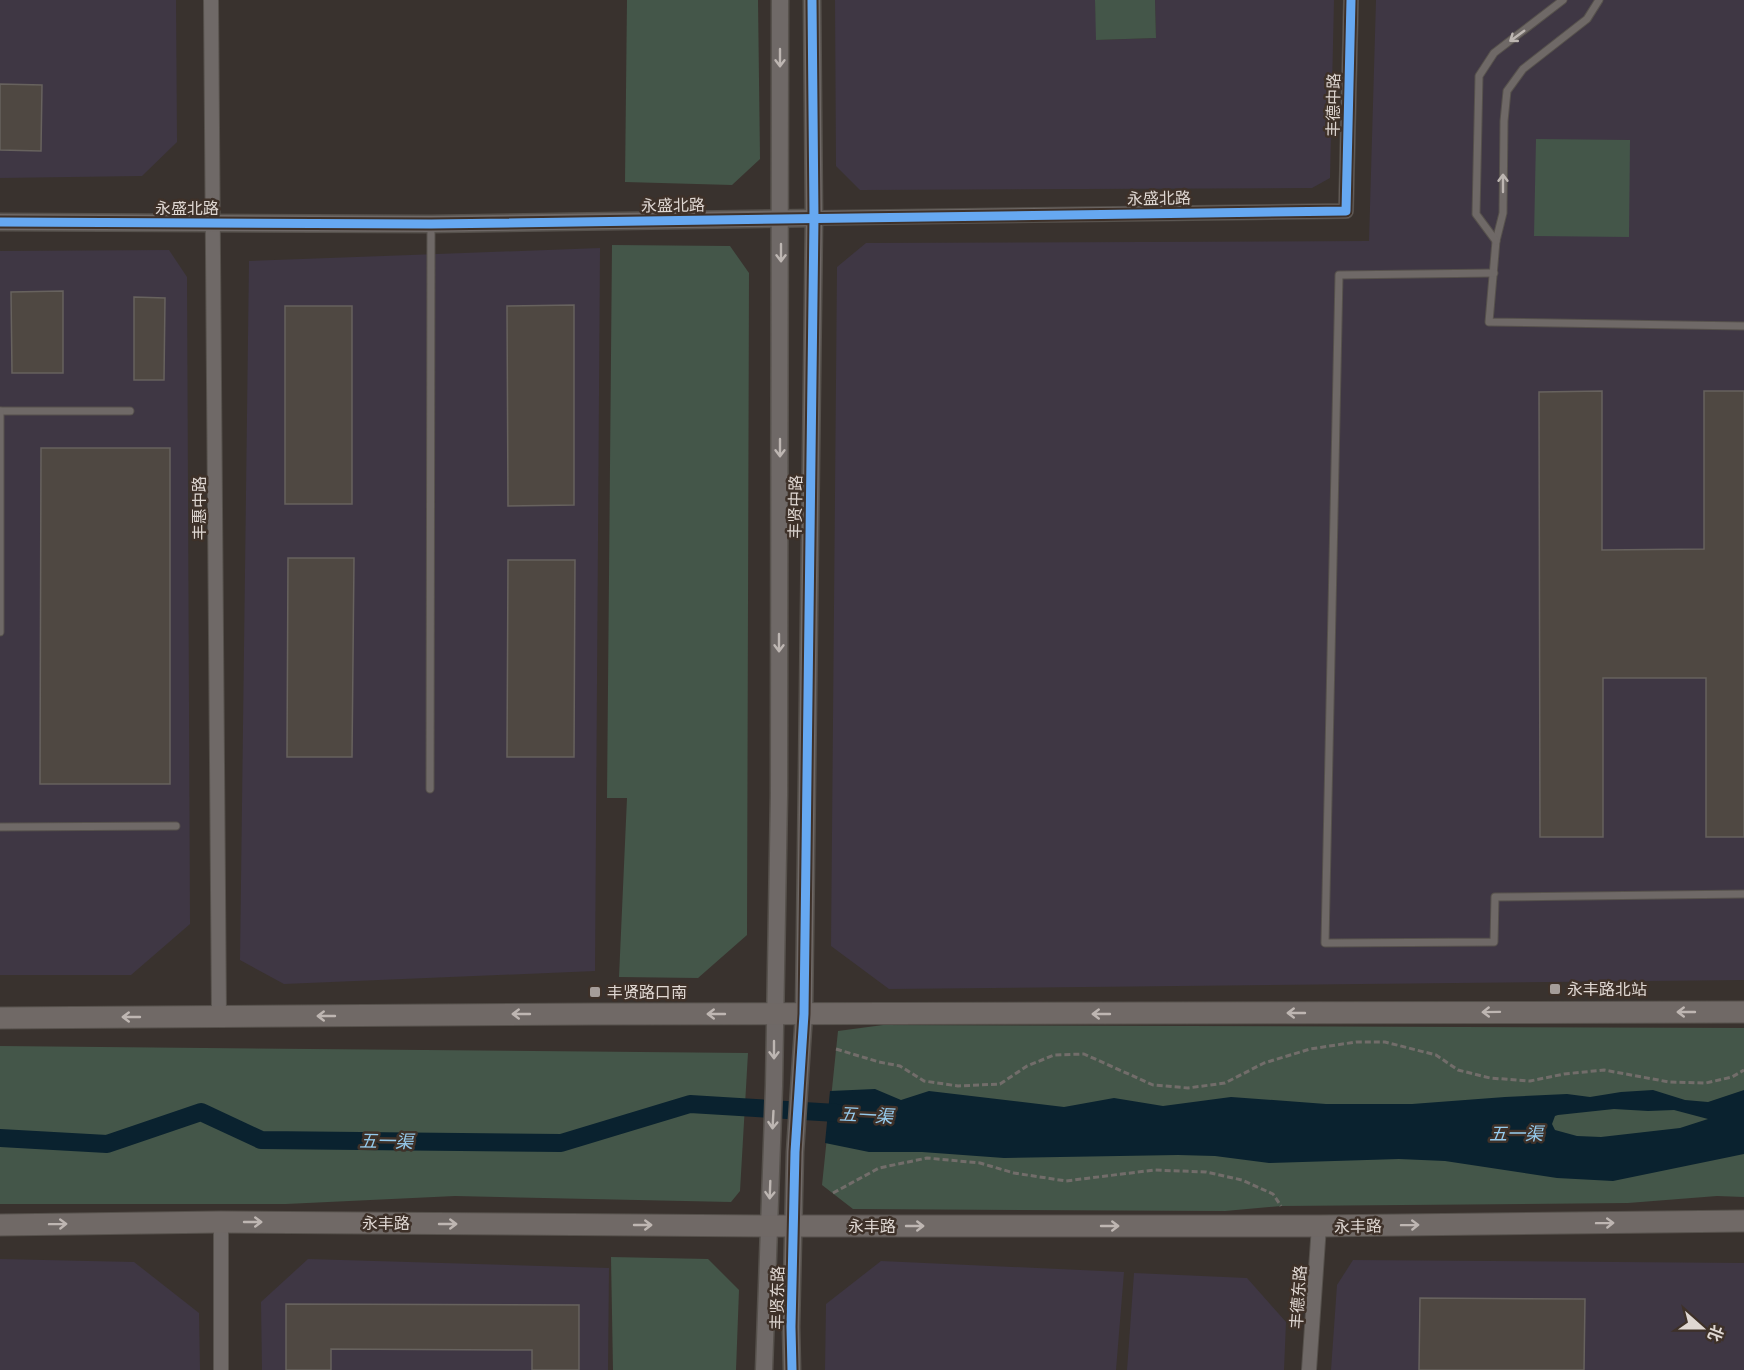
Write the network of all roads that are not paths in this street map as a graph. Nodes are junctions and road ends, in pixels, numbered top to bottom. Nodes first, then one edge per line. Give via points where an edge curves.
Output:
1 (212, 0) edge
2 (780, 0) edge
3 (812, 0) edge
4 (1351, 0) edge
5 (1563, 0) edge
6 (1599, 0) edge
7 (1346, 211) joint
8 (781, 218) junction
9 (814, 218) junction
10 (0, 222) edge
11 (213, 223) junction
12 (431, 224) junction
13 (1496, 241) junction
14 (1494, 273) junction
15 (1744, 326) edge
16 (0, 411) edge
17 (130, 411) dead end
18 (0, 632) edge
19 (430, 789) dead end
20 (0, 826) edge
21 (176, 826) dead end
22 (1744, 894) edge
23 (1744, 1012) edge
24 (775, 1014) junction
25 (804, 1014) junction
26 (0, 1017) edge
27 (219, 1017) junction
28 (795, 1152) joint
29 (771, 1154) joint
30 (1744, 1221) edge
31 (221, 1222) junction
32 (0, 1225) edge
33 (769, 1226) junction
34 (794, 1226) junction
35 (1319, 1226) junction
36 (221, 1370) edge
37 (764, 1370) edge
38 (792, 1370) edge
39 (1310, 1370) edge

1 - 11 street, 丰惠中路
2 -> 8 street, 丰贤中路
3 - 9 street, 丰贤中路
4 - 7 street, 丰德中路
5 -> 13 lane via 1494,53 1479,76 1476,214
13 -> 6 lane via 1503,213 1507,91 1523,69 1587,19
7 - 9 street, 永盛北路
8 - 9 street, 永盛北路
8 - 12 street, 永盛北路
8 -> 24 street, 丰贤中路
9 - 25 street, 丰贤中路
10 - 11 street, 永盛北路
11 - 12 street, 永盛北路
11 - 27 street, 丰惠中路
12 - 19 lane
13 - 14 lane
14 - 15 lane via 1489,322
14 - 22 lane via 1339,276 1325,943 1494,942 1495,897
16 - 17 lane
16 - 18 lane
20 - 21 lane
23 -> 25 main road
24 - 25 main road
24 -> 27 main road
24 -> 29 street, 丰贤中路
25 - 28 street, 丰贤中路
27 -> 26 main road
28 - 34 street, 丰贤东路
29 -> 33 street, 丰贤东路
35 -> 30 main road, 永丰路
32 -> 31 main road, 永丰路
31 -> 33 main road, 永丰路
31 - 36 street
33 - 34 main road, 永丰路
33 - 37 street, 丰贤东路
34 -> 35 main road, 永丰路
34 - 38 street, 丰贤东路
35 - 39 street, 丰德东路

